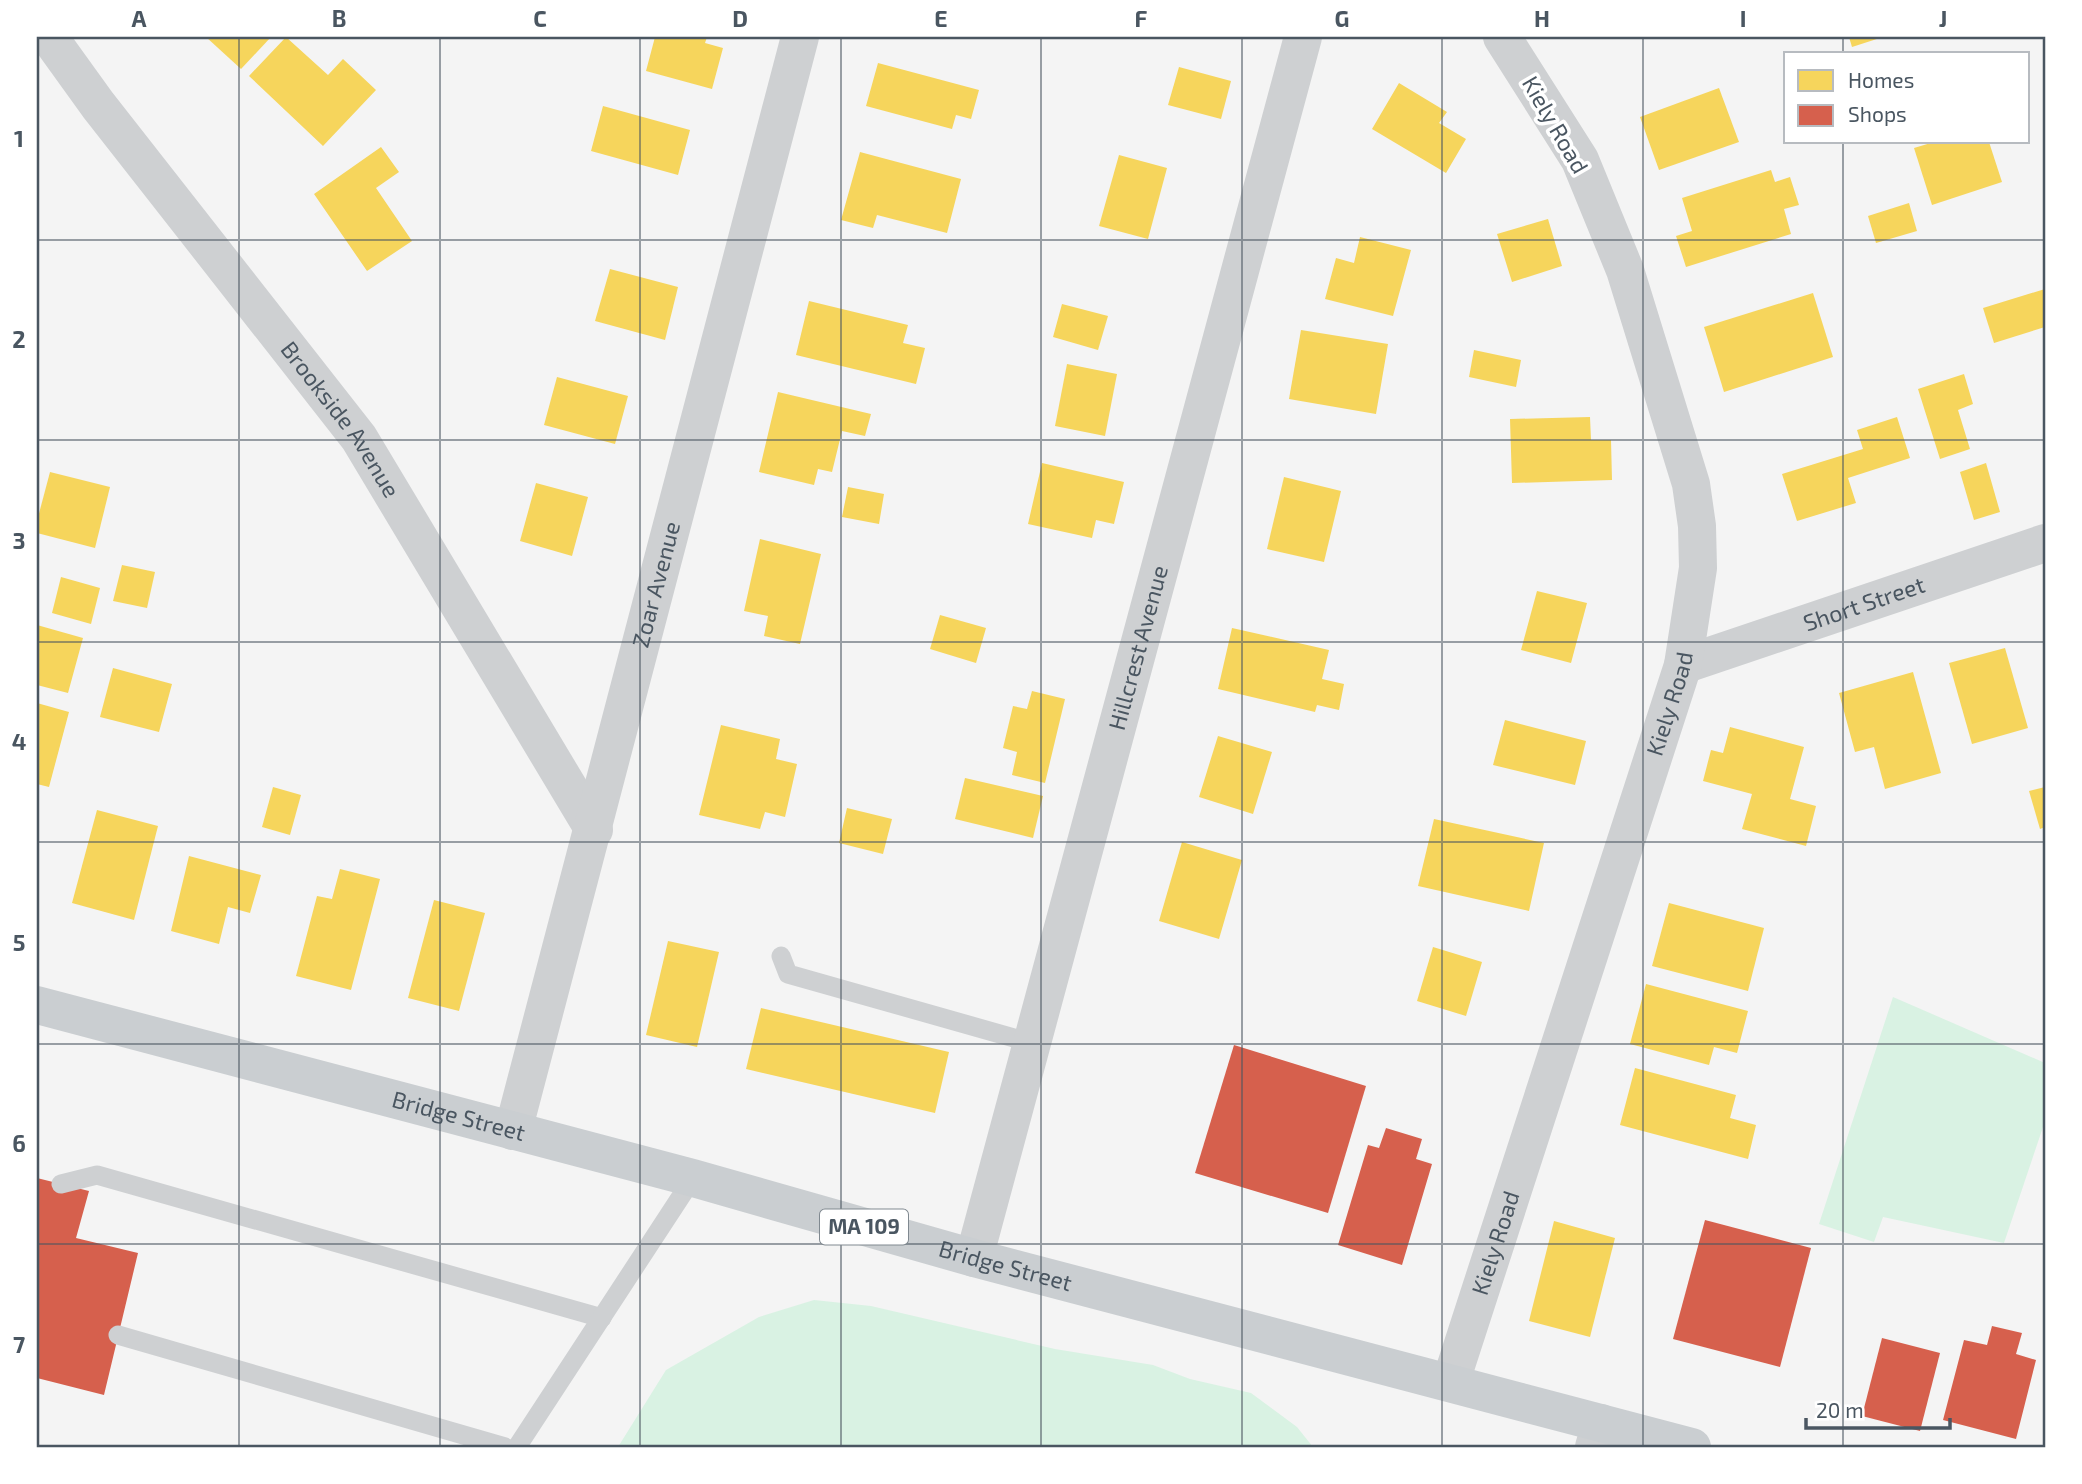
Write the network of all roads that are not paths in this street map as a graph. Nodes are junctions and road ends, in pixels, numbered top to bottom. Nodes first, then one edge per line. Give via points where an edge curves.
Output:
1 (50, 37) edge
2 (800, 37) edge
3 (1303, 37) edge
4 (1502, 37) edge
5 (2045, 543) edge
6 (1683, 665) junction
7 (594, 830) junction
8 (781, 956) dead end
9 (37, 1004) edge
10 (1032, 1043) junction
11 (513, 1131) junction
12 (693, 1178) junction
13 (61, 1184) dead end
14 (974, 1258) junction
15 (602, 1318) junction
16 (118, 1335) dead end
17 (1451, 1381) junction
18 (1598, 1435) edge
19 (505, 1447) edge
20 (517, 1447) edge
21 (1692, 1447) edge

1 - 7 street, Brookside Avenue via 359,438
2 - 7 street, Zoar Avenue
3 - 10 street, Hillcrest Avenue
4 - 6 street, Kiely Road via 1580,160 1625,270 1691,484 1698,568
5 - 6 street, Short Street
6 - 17 street, Kiely Road
7 - 11 street, Zoar Avenue
8 - 10 lane via 788,974
9 - 11 main road, Bridge Street / MA 109
10 - 14 street, Hillcrest Avenue
11 - 12 main road, Bridge Street / MA 109
12 - 14 main road, Bridge Street / MA 109
12 - 15 lane
13 - 15 lane via 97,1175
14 - 17 main road, Bridge Street / MA 109
15 - 20 lane
16 - 19 lane
17 - 18 main road, Bridge Street / MA 109
18 - 21 main road, Bridge Street / MA 109

